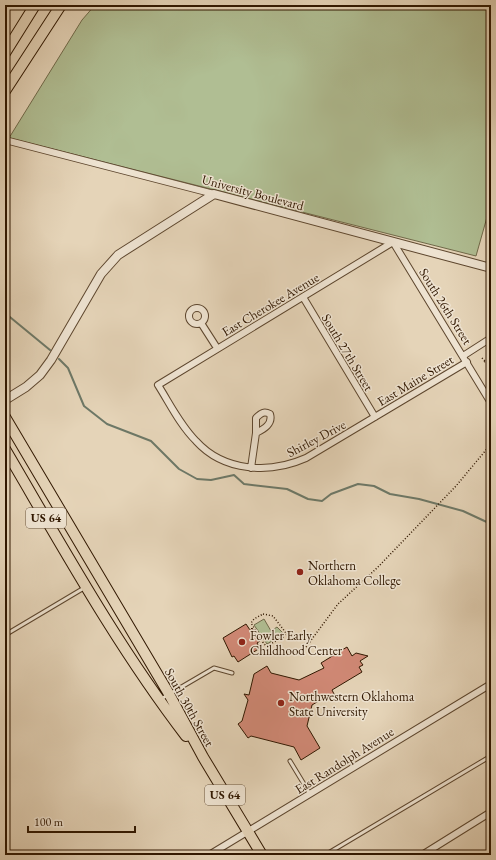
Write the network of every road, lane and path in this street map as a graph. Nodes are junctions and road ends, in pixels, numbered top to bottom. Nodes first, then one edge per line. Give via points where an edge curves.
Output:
1 (35, 5) edge
2 (61, 5) edge
3 (5, 53) edge
4 (5, 91) edge
5 (9, 141) dead end
6 (214, 194) junction
7 (393, 242) junction
8 (491, 268) edge
9 (303, 297) junction
10 (200, 323) dead end
11 (491, 338) edge
12 (217, 348) junction
13 (463, 356) junction
14 (491, 357) edge
15 (482, 358) dead end
16 (467, 362) junction
17 (484, 362) junction
18 (488, 364) dead end
19 (158, 386) joint
20 (5, 400) edge
21 (491, 403) edge
22 (5, 417) edge
23 (374, 418) junction
24 (256, 434) dead end
25 (491, 444) edge
26 (5, 449) edge
27 (252, 468) junction
28 (100, 579) junction
29 (86, 587) junction
30 (258, 634) junction
31 (5, 635) edge
32 (255, 636) dead end
33 (306, 647) dead end
34 (232, 673) dead end
35 (491, 684) edge
36 (169, 694) junction
37 (158, 700) junction
38 (491, 756) edge
39 (203, 757) junction
40 (290, 761) dead end
41 (310, 794) junction
42 (491, 812) edge
43 (248, 832) junction
44 (209, 855) edge
45 (262, 855) edge
46 (325, 855) edge
47 (422, 855) edge

1 - 3 main road
2 - 4 main road
5 - 6 street, University Boulevard
6 - 7 street, University Boulevard
6 - 20 street via 118,255 101,274 51,360 35,379
7 - 8 street, University Boulevard
7 - 9 street, East Cherokee Avenue
7 - 13 street, South 26th Street
9 - 12 street, East Cherokee Avenue
9 - 23 street, South 27th Street
10 - 12 street
11 - 13 street, East Maine Street
12 - 19 street, East Cherokee Avenue
13 - 16 street, South 26th Street
14 - 17 path
15 - 17 path
16 - 21 street, South 26th Street
16 - 23 street, East Maine Street
17 - 18 path
19 - 27 street, Shirley Drive via 197,443 228,463
22 - 28 main road, South 30th Street / US 64
23 - 27 street, Shirley Drive via 290,465 271,469
24 - 27 street
25 - 33 path via 445,497 378,567 338,604
26 - 29 main road, South 30th Street / US 64
28 - 29 main road
28 - 36 main road, South 30th Street / US 64
29 - 31 lane
29 - 37 main road, South 30th Street / US 64
30 - 30 path via 252,622 265,614 273,616 286,633 267,646
30 - 32 path
34 - 36 lane via 214,668
35 - 41 street, East Randolph Avenue
36 - 37 lane
36 - 39 main road, South 30th Street / US 64
37 - 39 main road, South 30th Street / US 64
38 - 46 lane
39 - 43 main road, US 64
40 - 41 lane
41 - 43 street, East Randolph Avenue
42 - 47 street
43 - 44 street, East Randolph Avenue
43 - 45 main road, US 64

